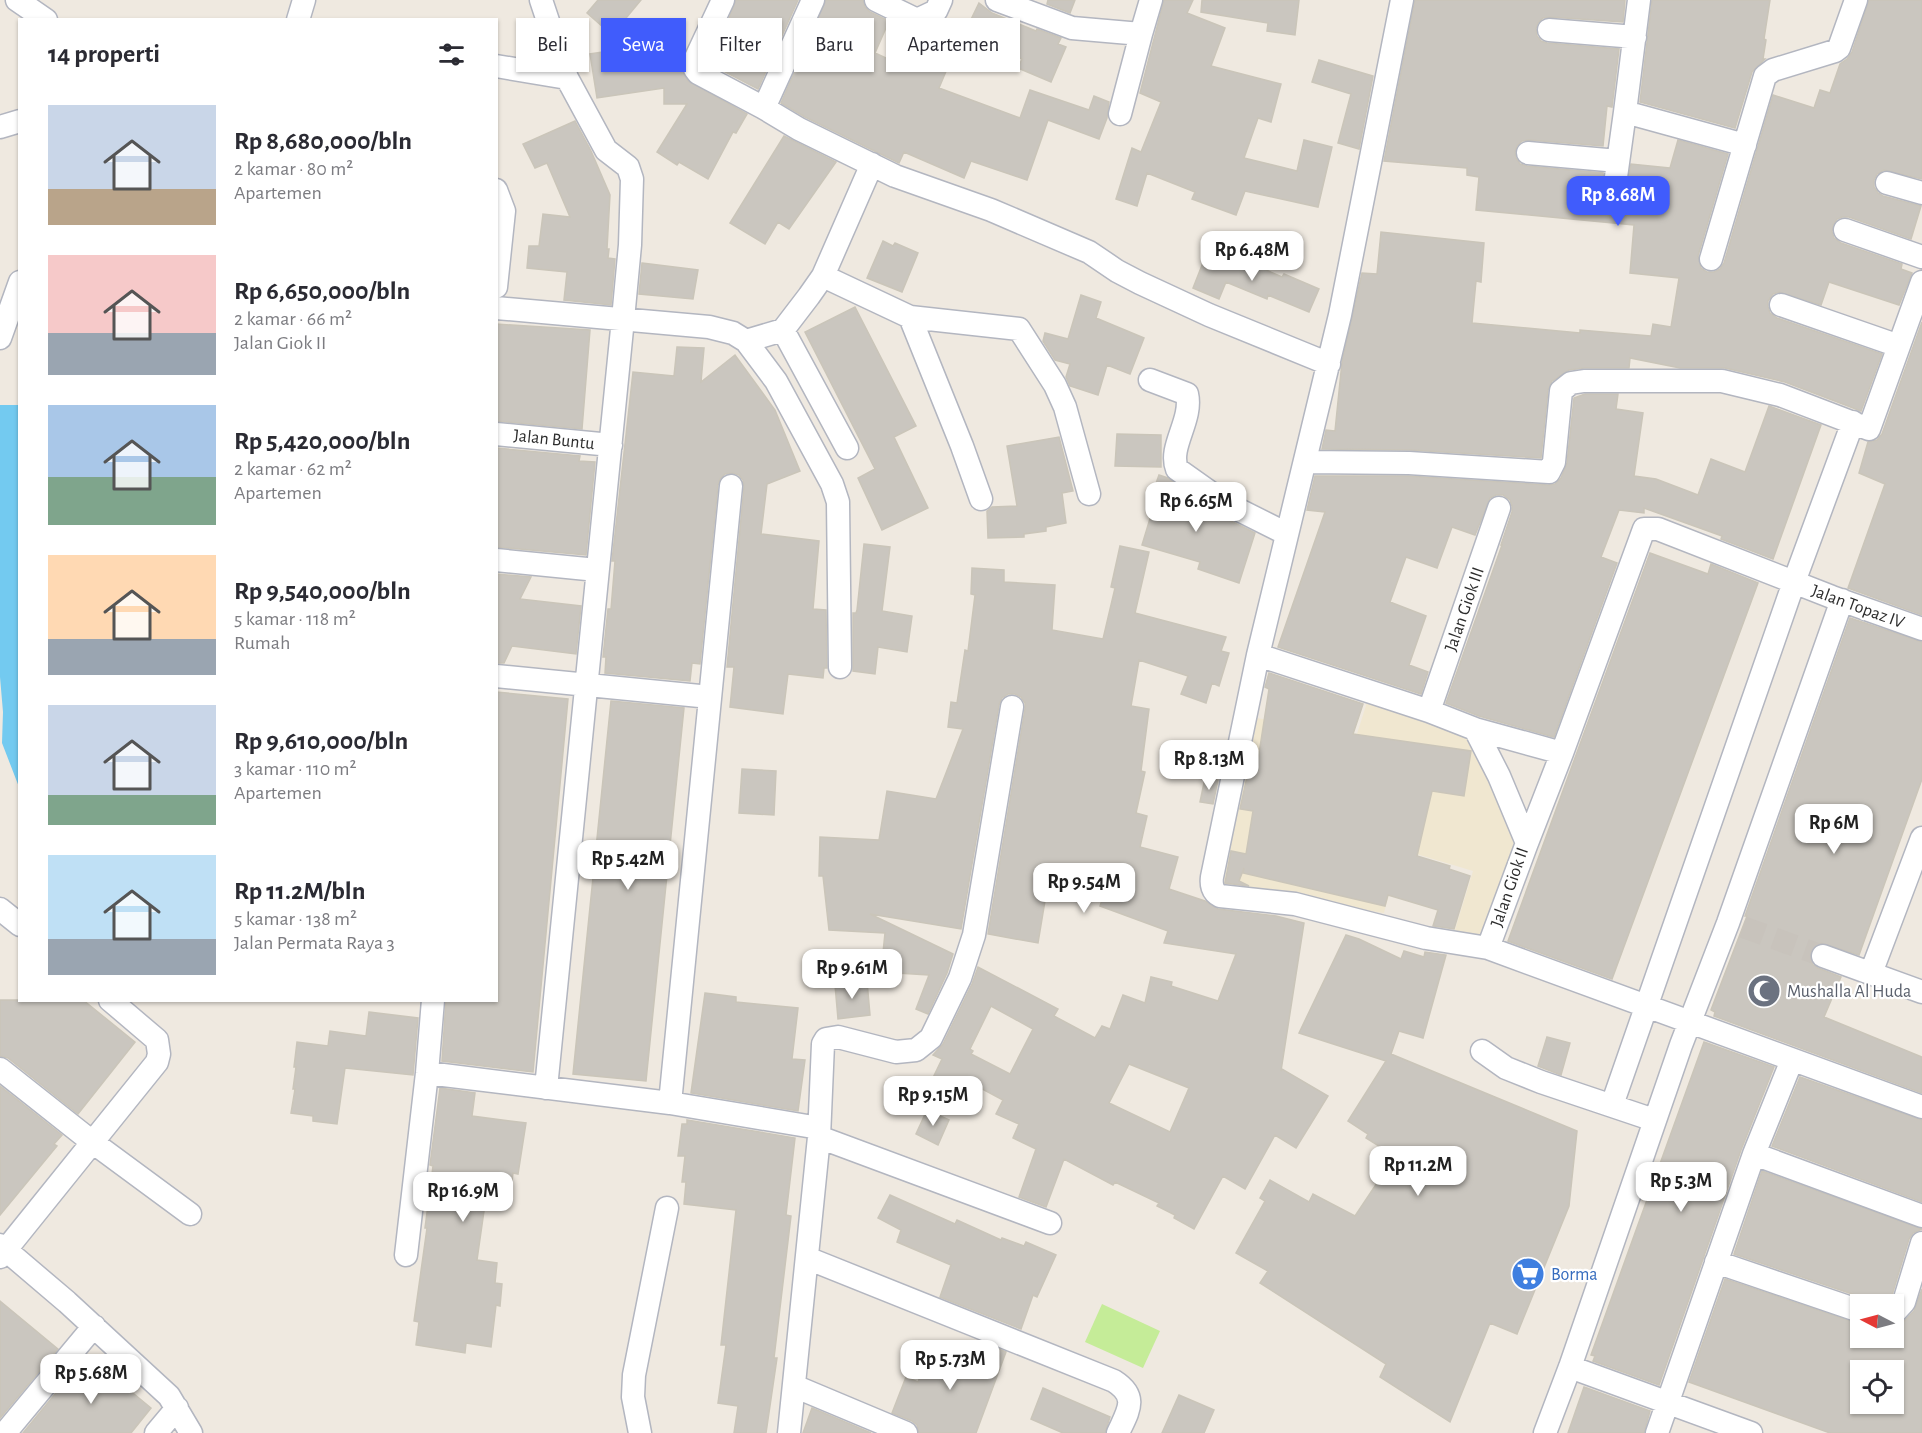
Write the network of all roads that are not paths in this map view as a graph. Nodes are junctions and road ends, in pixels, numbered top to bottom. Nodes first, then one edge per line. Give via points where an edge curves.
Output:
1 (17, 0) edge
2 (46, 0) edge
3 (304, 0) edge
4 (541, 0) edge
5 (723, 0) edge
6 (813, 0) edge
7 (876, 0) edge
8 (940, 0) edge
9 (997, 0) edge
10 (1152, 0) edge
11 (1639, 0) edge
12 (1856, 0) edge
13 (1396, 1) edge
14 (43, 18) edge
15 (51, 18) edge
16 (299, 18) edge
17 (1549, 30) dead end
18 (1141, 34) junction
19 (1635, 37) junction
20 (498, 66) edge
21 (567, 78) junction
22 (764, 108) junction
23 (1625, 112) junction
24 (1120, 114) dead end
25 (18, 122) edge
26 (0, 127) edge
27 (1745, 145) junction
28 (1528, 153) dead end
29 (872, 164) junction
30 (1887, 183) dead end
31 (1922, 193) edge
32 (498, 195) edge
33 (1845, 230) dead end
34 (1922, 256) edge
35 (1710, 259) dead end
36 (498, 268) edge
37 (823, 276) junction
38 (1922, 282) edge
39 (18, 288) edge
40 (1781, 305) dead end
41 (498, 308) edge
42 (910, 316) junction
43 (623, 319) junction
44 (783, 330) junction
45 (0, 338) edge
46 (746, 341) junction
47 (1899, 345) junction
48 (1329, 364) junction
49 (1150, 380) dead end
50 (1853, 422) junction
51 (498, 434) edge
52 (611, 445) junction
53 (847, 448) dead end
54 (1305, 462) junction
55 (731, 486) dead end
56 (1089, 494) dead end
57 (981, 499) dead end
58 (1499, 508) dead end
59 (1287, 534) junction
60 (498, 560) edge
61 (597, 570) junction
62 (1794, 582) junction
63 (1842, 600) junction
64 (1922, 629) edge
65 (1258, 655) junction
66 (840, 667) dead end
67 (498, 676) edge
68 (586, 685) junction
69 (710, 698) junction
70 (1012, 707) dead end
71 (1429, 711) junction
72 (1475, 729) junction
73 (1562, 753) junction
74 (1922, 838) edge
75 (1527, 843) junction
76 (1914, 881) edge
77 (0, 909) edge
78 (18, 923) edge
79 (1488, 948) junction
80 (1823, 956) tunnel mouth
81 (1871, 973) junction
82 (1922, 992) edge
83 (112, 1002) edge
84 (433, 1002) edge
85 (1647, 1007) junction
86 (1690, 1023) junction
87 (1482, 1051) dead end
88 (1792, 1060) junction
89 (0, 1069) edge
90 (427, 1073) junction
91 (546, 1088) junction
92 (670, 1103) junction
93 (1612, 1105) junction
94 (1922, 1107) edge
95 (1654, 1120) junction
96 (819, 1132) junction
97 (92, 1141) junction
98 (1754, 1154) junction
99 (667, 1208) dead end
100 (190, 1214) dead end
101 (1922, 1216) edge
102 (1050, 1223) dead end
103 (1922, 1242) edge
104 (2, 1251) edge
105 (406, 1255) dead end
106 (807, 1258) junction
107 (1716, 1262) junction
108 (1904, 1302) edge
109 (1850, 1308) edge
110 (94, 1326) junction
111 (1570, 1367) junction
112 (794, 1386) junction
113 (1668, 1404) junction
114 (177, 1408) junction
115 (5, 1433) edge
116 (156, 1433) edge
117 (190, 1433) edge
118 (640, 1433) edge
119 (789, 1433) edge
120 (906, 1433) edge
121 (1118, 1433) edge
122 (1545, 1433) edge
123 (1657, 1433) edge
124 (1750, 1433) edge

1 - 14 street
2 - 15 street
3 - 16 street
4 - 21 street
5 - 22 street via 694,62 695,69
6 - 22 street
7 - 8 street via 917,20 936,11
9 - 18 street via 1072,28
10 - 18 street
11 - 19 street
12 - 27 street via 1839,48 1773,70 1766,76
13 - 48 street
17 - 19 street
18 - 24 street
19 - 23 street
20 - 21 street
21 - 43 street via 606,150 628,167 632,179
22 - 29 street
23 - 27 street
23 - 28 street via 1617,169
25 - 26 street
27 - 35 street
29 - 37 street
29 - 48 street via 1089,252 1150,288
30 - 31 street
32 - 36 street via 504,211
33 - 34 street
37 - 42 street
37 - 44 street
38 - 47 street
39 - 45 street
40 - 47 street
41 - 43 street
42 - 56 street via 1019,329 1065,407
42 - 57 street
43 - 46 street via 709,327
43 - 52 street
44 - 46 street
44 - 53 street
46 - 66 street via 776,381 838,501
47 - 50 street via 1869,429
48 - 54 street
49 - 59 street via 1187,394 1189,412 1174,457 1177,469 1225,503
50 - 54 street via 1780,395 1722,381 1584,381 1571,383 1561,391 1554,462 1549,472 1408,463
50 - 62 street
51 - 52 street, Jalan Buntu
52 - 61 street
54 - 59 street
55 - 69 street
58 - 71 street, Jalan Giok III
59 - 65 street
60 - 61 street
61 - 68 street
62 - 63 street, Jalan Topaz IV
62 - 73 street, Jalan Topaz IV via 1658,529 1644,529
62 - 85 street
63 - 64 street, Jalan Topaz IV
63 - 86 street via 1735,925
65 - 71 street
65 - 79 street via 1211,881 1215,893 1295,904 1426,938
67 - 68 street
68 - 69 street
68 - 91 street
69 - 92 street
70 - 96 street via 974,934 960,978 932,1038 916,1050 896,1052 838,1037 826,1039 822,1049
71 - 72 street
72 - 73 street
72 - 75 street, Jalan Giok II
73 - 75 street
74 - 76 street
75 - 79 street, Jalan Giok II
76 - 81 street
77 - 78 street
79 - 85 street
80 - 81 street
81 - 82 street
83 - 97 street via 157,1040 159,1054 153,1068
84 - 90 street
85 - 86 street
85 - 93 street
86 - 88 street
86 - 95 street
87 - 93 street via 1506,1068
88 - 94 street
88 - 98 street
89 - 97 street
90 - 91 street
90 - 105 street
91 - 92 street
92 - 96 street
93 - 95 street
95 - 111 street
96 - 102 street
96 - 106 street
97 - 100 street
97 - 104 street
98 - 101 street
98 - 107 street
99 - 118 street via 634,1375 633,1397
103 - 108 street
104 - 110 street
106 - 112 street
106 - 121 street via 1114,1381 1125,1388 1130,1402
107 - 109 street
107 - 113 street
110 - 114 street
110 - 115 street
111 - 113 street
111 - 122 street
112 - 119 street
112 - 120 street
113 - 123 street
113 - 124 street
114 - 116 street
114 - 117 street

